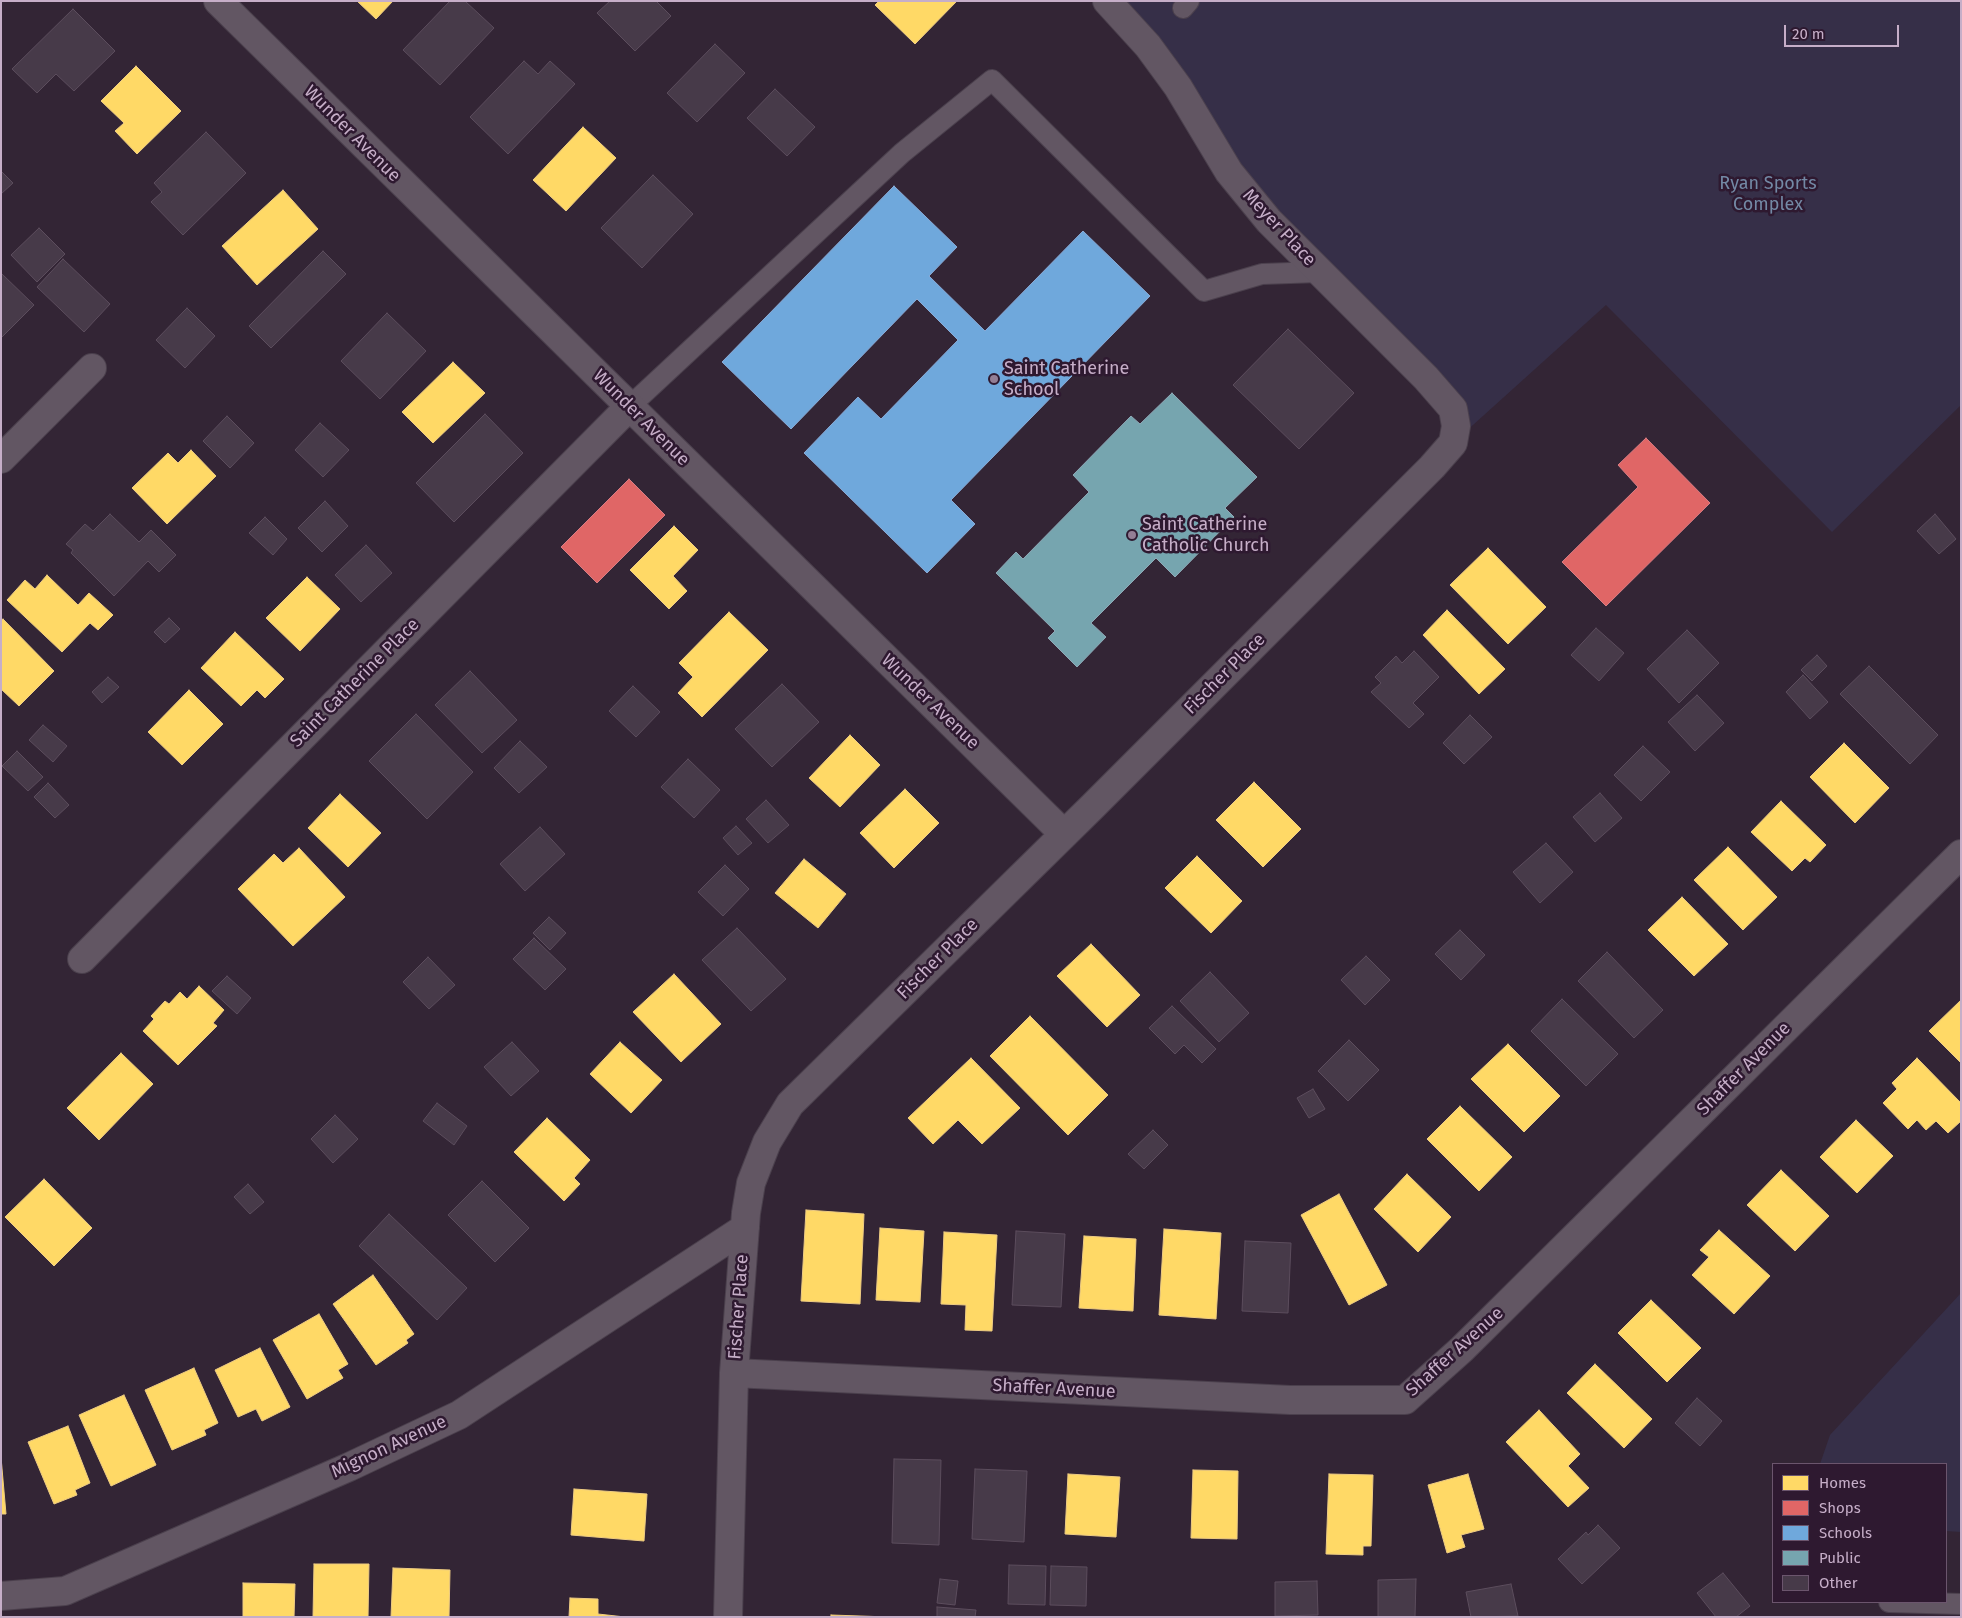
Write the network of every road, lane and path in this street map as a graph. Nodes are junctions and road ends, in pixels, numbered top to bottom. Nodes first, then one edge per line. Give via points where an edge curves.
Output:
1 (218, 1) edge
2 (1107, 1) edge
3 (1319, 272) junction
4 (92, 368) dead end
5 (629, 406) junction
6 (1453, 443) joint
7 (1, 458) edge
8 (1064, 834) junction
9 (1961, 854) edge
10 (82, 959) dead end
11 (745, 1228) junction
12 (734, 1373) junction
13 (1, 1596) edge
14 (1961, 1604) edge
15 (1901, 1607) edge
16 (728, 1617) edge

1 - 5 street, Wunder Avenue
2 - 3 street, Meyer Place via 1148,46 1178,87 1229,172 1269,221
3 - 5 lane via 1262,274 1204,291 992,80 902,153
3 - 6 street, Meyer Place via 1453,409 1456,426
4 - 7 street
5 - 8 street, Wunder Avenue
5 - 10 street, Saint Catherine Place
6 - 8 street, Fischer Place
8 - 11 street, Fischer Place via 790,1104 766,1142 751,1183
9 - 12 street, Shaffer Avenue via 1462,1349 1405,1400 1280,1400
11 - 12 street, Fischer Place
11 - 13 street, Mignon Avenue via 459,1415 349,1467 65,1591
12 - 16 street, Fischer Place
14 - 15 lane

